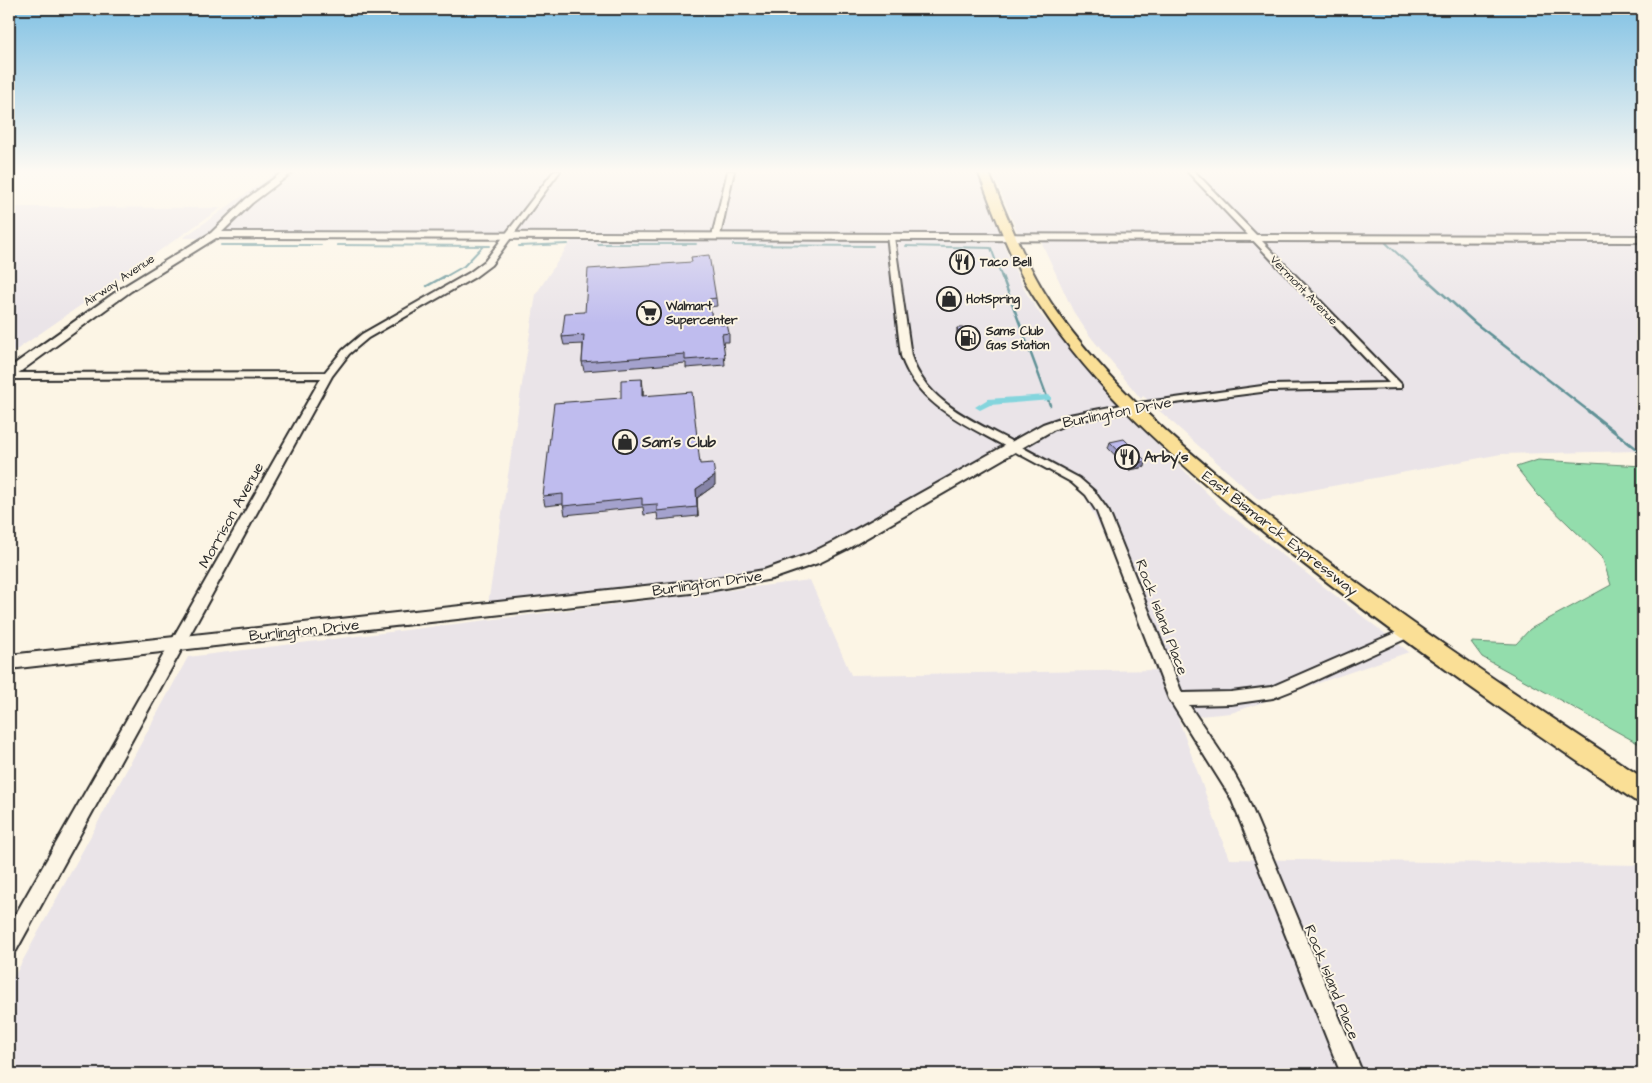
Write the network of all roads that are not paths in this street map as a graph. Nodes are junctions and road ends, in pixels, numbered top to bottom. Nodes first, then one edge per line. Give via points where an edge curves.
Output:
1 (228, 222) edge
2 (520, 222) edge
3 (719, 222) edge
4 (1004, 222) edge
5 (1238, 222) edge
6 (214, 235) junction
7 (510, 236) junction
8 (716, 236) junction
9 (890, 237) junction
10 (1010, 237) junction
11 (1253, 238) junction
12 (1643, 239) edge
13 (9, 375) edge
14 (328, 375) junction
15 (1397, 386) joint
16 (1132, 407) junction
17 (1013, 446) junction
18 (1409, 632) junction
19 (177, 644) junction
20 (9, 662) edge
21 (1177, 699) junction
22 (1643, 792) edge
23 (9, 944) edge
24 (1352, 1074) edge

1 - 6 street, Airway Avenue
2 - 7 street, Morrison Avenue
3 - 8 street
4 - 10 main road, East Bismarck Expressway
5 - 11 street, Vermont Avenue
6 - 7 street
6 - 13 street, Airway Avenue via 128,289
7 - 8 street
7 - 14 street, Morrison Avenue via 480,270 365,336 346,352
8 - 9 street
9 - 10 street
9 - 17 street, Rock Island Place via 905,353 915,377 948,411
10 - 11 street
10 - 16 main road, East Bismarck Expressway via 1028,277 1053,316
11 - 12 street
11 - 15 street, Vermont Avenue
13 - 14 street
14 - 19 street, Morrison Avenue
15 - 16 street, Burlington Drive via 1276,387
16 - 17 street, Burlington Drive via 1062,421
16 - 18 main road, East Bismarck Expressway via 1251,512
17 - 19 street, Burlington Drive via 829,552 766,575 709,585
17 - 21 street, Rock Island Place via 1075,480 1098,503
18 - 21 street via 1273,692 1231,698
18 - 22 main road, East Bismarck Expressway
19 - 20 street, Burlington Drive
19 - 23 street, Morrison Avenue
21 - 24 street, Rock Island Place via 1239,797

